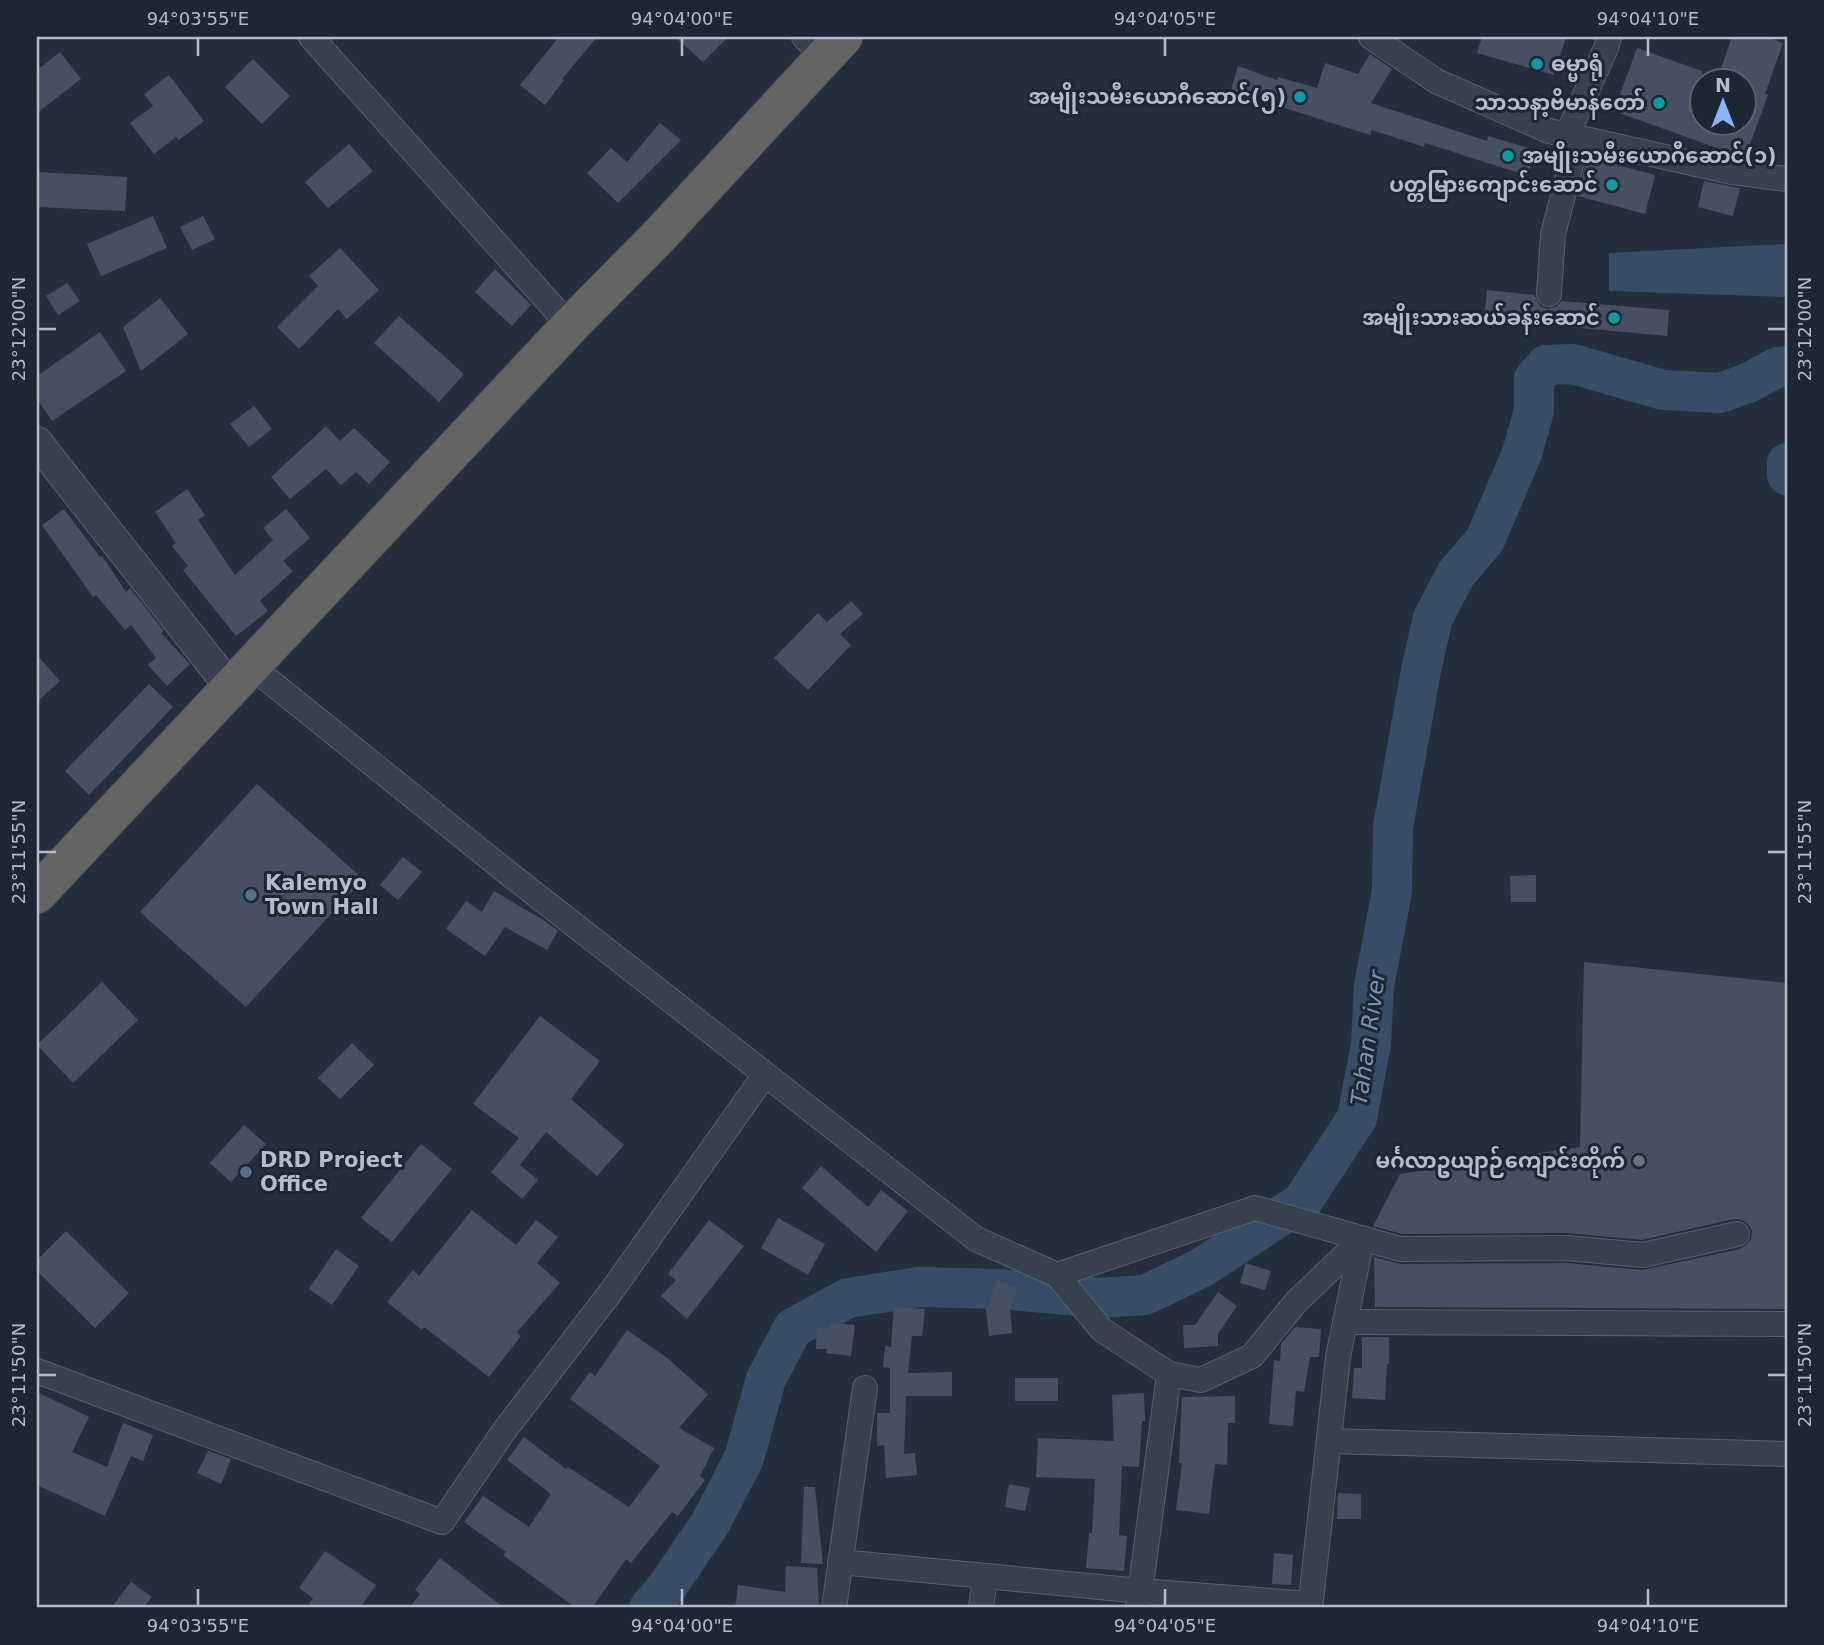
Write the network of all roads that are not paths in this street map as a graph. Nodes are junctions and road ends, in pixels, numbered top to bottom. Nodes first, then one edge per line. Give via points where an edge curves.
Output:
1 (311, 37) edge
2 (1371, 37) edge
3 (1609, 37) edge
4 (824, 43) edge
5 (1567, 135) junction
6 (1787, 179) edge
7 (1549, 293) dead end
8 (570, 326) junction
9 (42, 459) edge
10 (241, 677) junction
11 (37, 894) edge
12 (764, 1076) junction
13 (1738, 1234) dead end
14 (1362, 1239) junction
15 (1057, 1275) junction
16 (1345, 1322) junction
17 (1787, 1324) edge
18 (37, 1371) edge
19 (1169, 1374) junction
20 (865, 1388) dead end
21 (1329, 1441) junction
22 (1787, 1454) edge
23 (840, 1562) junction
24 (985, 1576) junction
25 (1140, 1600) edge
26 (1310, 1606) edge
27 (834, 1608) edge
28 (981, 1608) edge

1 - 8 street
2 - 5 street via 1436,81
3 - 5 street
4 - 8 highway via 658,237
5 - 6 street via 1732,172
5 - 7 street via 1573,157 1553,234
8 - 10 highway
9 - 10 street
10 - 11 highway
10 - 12 street
12 - 15 street via 976,1239
12 - 18 street via 442,1522
13 - 14 street via 1643,1255 1567,1248 1400,1249
14 - 15 street via 1255,1208
14 - 16 street
14 - 19 street via 1296,1302 1252,1356 1201,1380
15 - 19 street via 1102,1330
16 - 17 street
16 - 21 street
19 - 25 street
20 - 23 street
21 - 22 street
21 - 26 street
23 - 24 street
23 - 27 street
24 - 25 street
24 - 28 street
25 - 26 street

